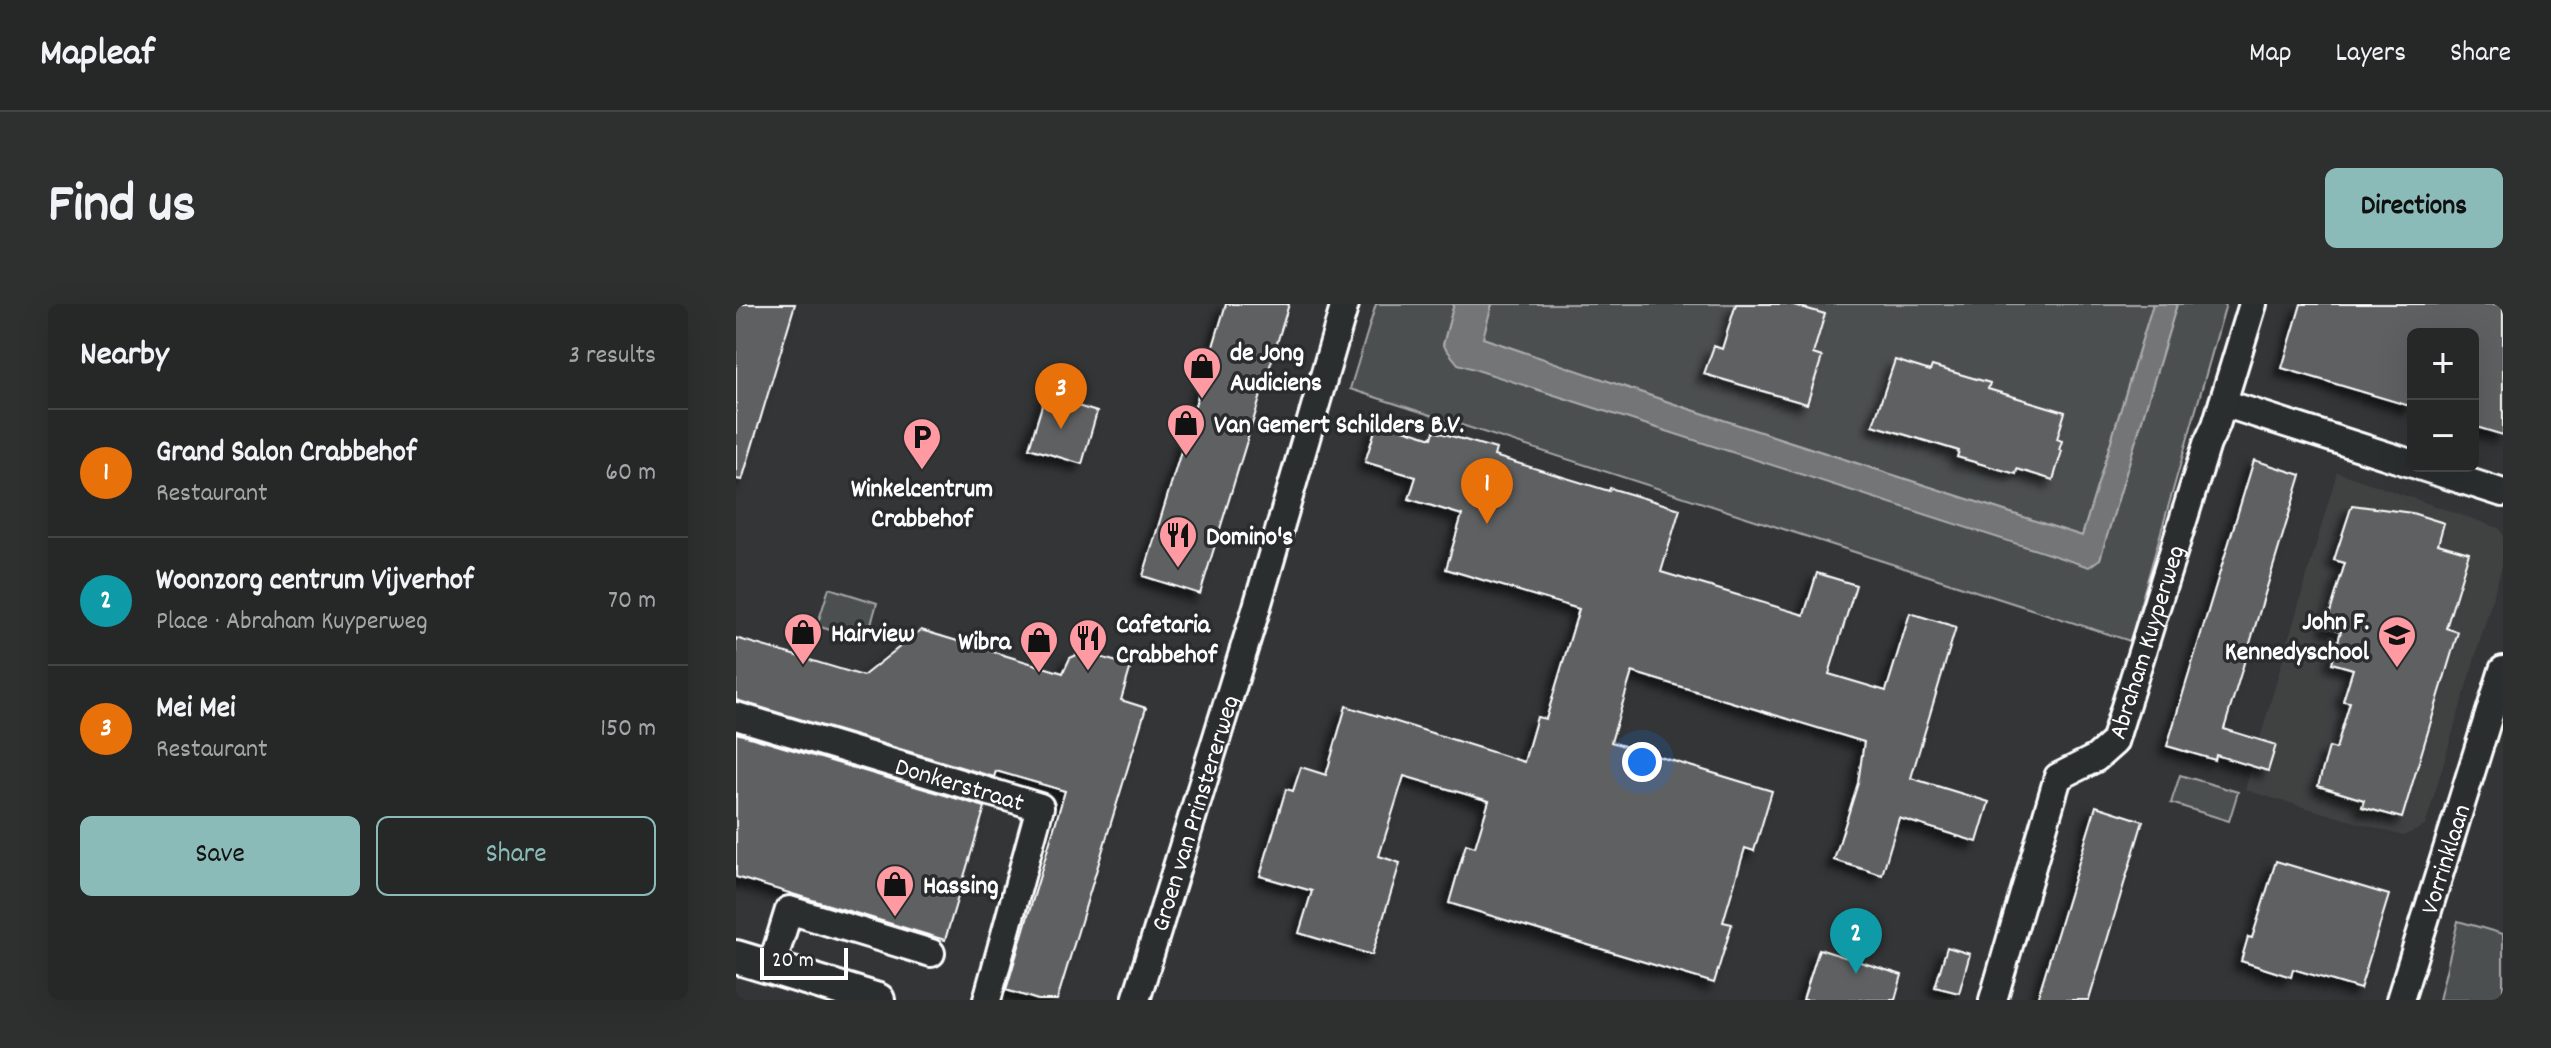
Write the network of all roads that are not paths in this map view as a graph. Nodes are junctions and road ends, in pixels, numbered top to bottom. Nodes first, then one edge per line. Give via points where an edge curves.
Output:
1 (1345, 304) edge
2 (2253, 304) edge
3 (2223, 403) junction
4 (2407, 462) edge
5 (2438, 472) edge
6 (2503, 493) edge
7 (2503, 670) edge
8 (736, 716) edge
9 (931, 953) dead end
10 (736, 957) edge
11 (771, 968) junction
12 (878, 1000) edge
13 (987, 1000) edge
14 (1136, 1000) edge
15 (1993, 1000) edge
16 (2400, 1000) edge

1 - 14 street, Groen van Prinstererweg
2 - 3 street, Abraham Kuyperweg
3 - 4 street
3 - 15 street, Abraham Kuyperweg via 2114,742 2096,758 2058,777
5 - 6 street
7 - 16 street, Vorrinklaan
8 - 13 street, Donkerstraat via 1040,807
9 - 11 street via 789,910
10 - 11 street
11 - 12 street

